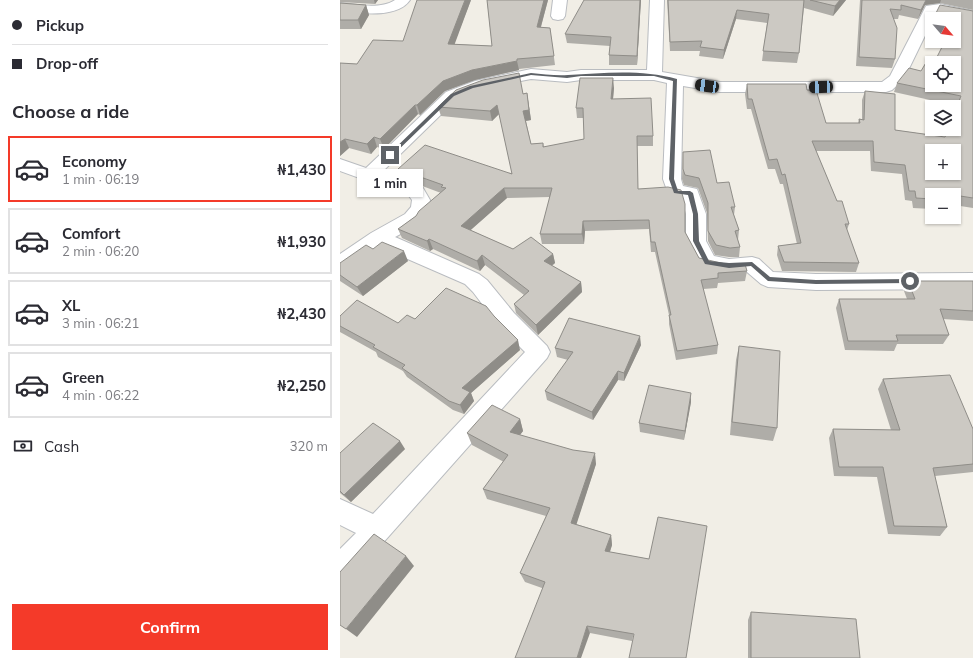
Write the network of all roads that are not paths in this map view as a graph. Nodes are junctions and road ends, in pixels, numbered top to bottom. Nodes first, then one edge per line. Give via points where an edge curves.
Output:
1 (403, 0) edge
2 (560, 0) edge
3 (657, 0) edge
4 (340, 7) edge
5 (973, 15) edge
6 (558, 16) dead end
7 (654, 75) junction
8 (675, 80) junction
9 (340, 165) edge
10 (369, 175) junction
11 (378, 238) junction
12 (340, 264) edge
13 (973, 280) edge
14 (340, 512) edge
15 (377, 530) junction
16 (340, 570) edge

1 - 4 street via 396,6 386,8
2 - 6 street
3 - 7 street
5 - 8 street via 932,8 896,79 886,87 720,87
7 - 8 street
7 - 10 street via 567,77 531,74 471,87 452,95
8 - 13 street via 672,179 676,192 690,193 696,214 696,241 707,262 729,266 752,264 768,279 816,282
9 - 10 street
10 - 11 street via 416,192 421,200 420,208 412,219
11 - 12 street
11 - 15 street via 472,279 539,352
14 - 15 street
15 - 16 street

